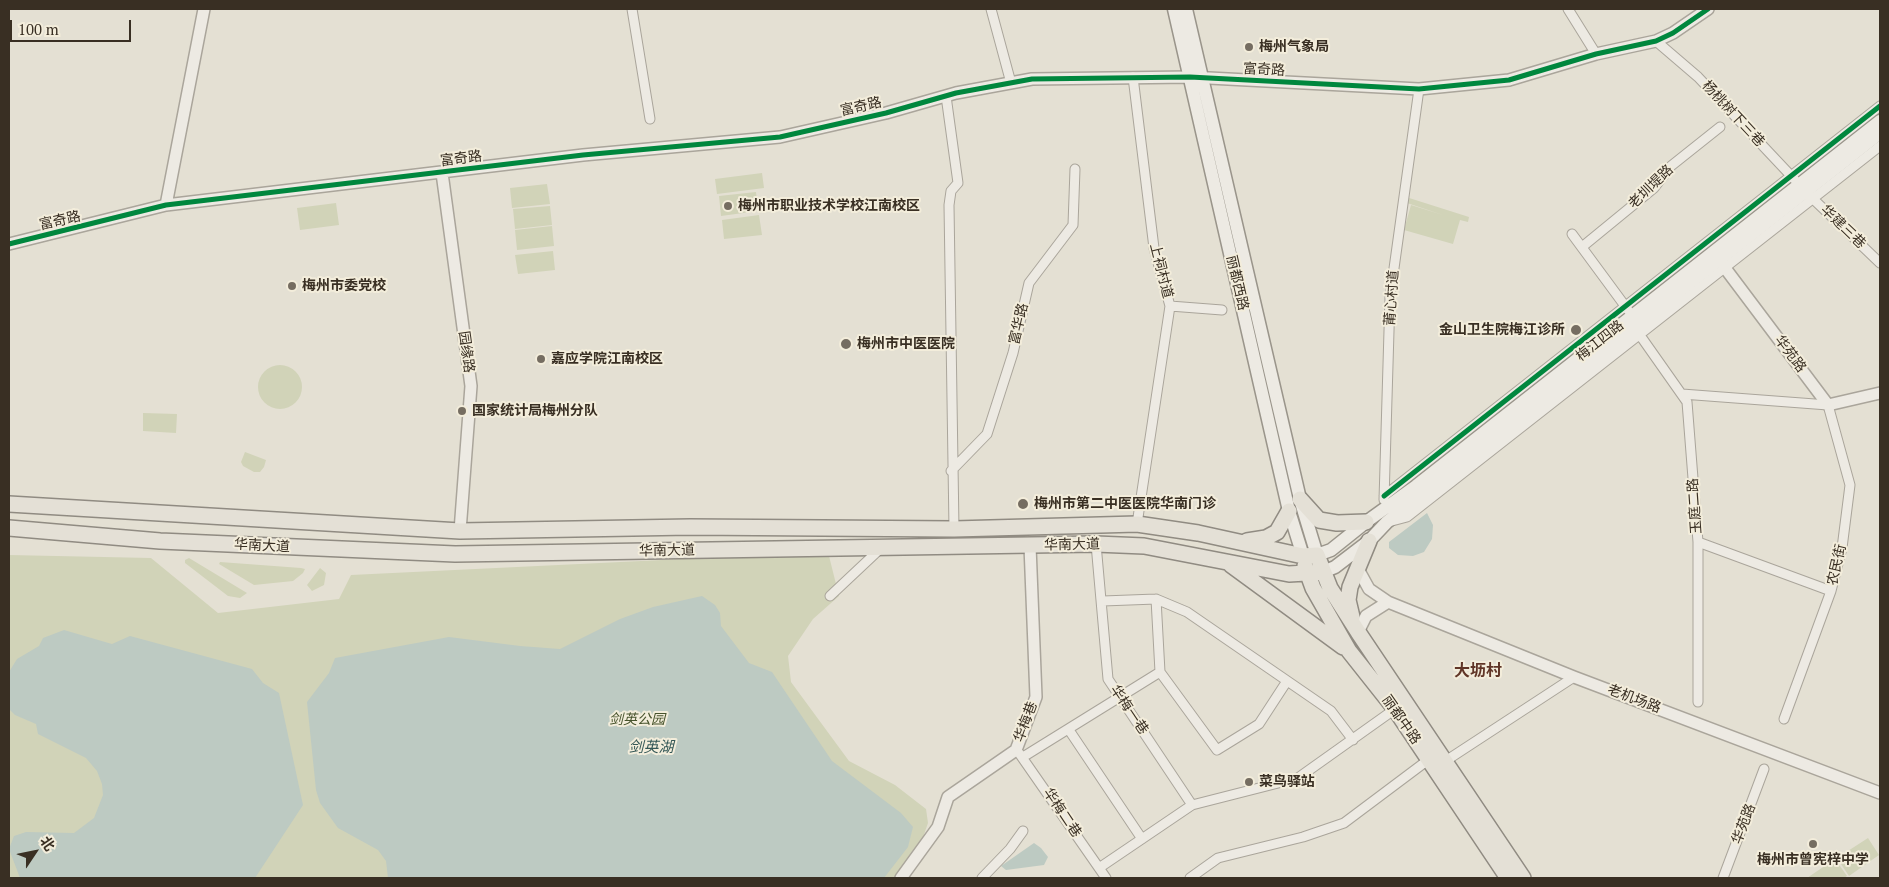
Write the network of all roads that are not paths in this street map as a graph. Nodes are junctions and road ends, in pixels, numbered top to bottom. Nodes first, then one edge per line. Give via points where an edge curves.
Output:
1 (204, 9) edge
2 (632, 9) edge
3 (991, 9) edge
4 (1174, 9) edge
5 (1186, 9) edge
6 (1568, 9) edge
7 (1708, 9) edge
8 (1656, 41) junction
9 (1596, 54) junction
10 (1133, 77) junction
11 (1196, 78) junction
12 (1012, 83) junction
13 (1419, 89) junction
14 (946, 96) junction
15 (1880, 106) edge
16 (650, 119) dead end
17 (1880, 122) edge
18 (1720, 127) dead end
19 (1880, 133) edge
20 (1880, 146) edge
21 (1075, 168) dead end
22 (442, 173) junction
23 (1806, 192) junction
24 (166, 205) junction
25 (1572, 234) dead end
26 (9, 244) edge
27 (1582, 247) junction
28 (1719, 260) junction
29 (1880, 263) edge
30 (1170, 306) junction
31 (1222, 310) dead end
32 (1636, 325) junction
33 (1880, 393) edge
34 (1682, 394) junction
35 (1828, 405) junction
36 (947, 475) dead end
37 (1300, 499) junction
38 (1384, 502) junction
39 (9, 504) edge
40 (1290, 511) junction
41 (1366, 522) junction
42 (1387, 522) junction
43 (1137, 524) junction
44 (9, 528) edge
45 (900, 528) junction
46 (954, 529) junction
47 (460, 531) junction
48 (1237, 541) junction
49 (1368, 541) junction
50 (1698, 542) junction
51 (1096, 544) junction
52 (1030, 546) junction
53 (902, 548) junction
54 (880, 549) junction
55 (1310, 556) junction
56 (1223, 560) junction
57 (1358, 569) junction
58 (1323, 572) junction
59 (1308, 574) junction
60 (1831, 591) junction
61 (830, 596) dead end
62 (1156, 599) junction
63 (1104, 601) dead end
64 (1388, 602) junction
65 (1358, 632) junction
66 (1349, 651) junction
67 (1160, 672) junction
68 (1574, 677) junction
69 (1287, 681) junction
70 (1120, 696) junction
71 (1698, 702) dead end
72 (1395, 709) junction
73 (1784, 719) dead end
74 (1069, 730) junction
75 (1352, 740) junction
76 (1020, 753) junction
77 (1428, 760) junction
78 (1444, 762) junction
79 (1764, 769) dead end
80 (1880, 793) edge
81 (1192, 805) junction
82 (1023, 831) dead end
83 (1142, 839) junction
84 (1099, 868) junction
85 (901, 878) edge
86 (982, 878) edge
87 (1106, 878) edge
88 (1190, 878) edge
89 (1508, 878) edge
90 (1523, 878) edge
91 (1723, 878) edge

1 - 24 street
2 - 16 street
3 - 12 street
4 - 11 main road, 丽都西路
5 - 11 main road, 丽都西路
6 - 9 street
7 - 8 street, 富奇路
8 - 9 street, 富奇路
8 - 23 street, 杨桃树下三巷 via 1698,77
9 - 13 street, 富奇路 via 1509,80
10 - 11 street, 富奇路
10 - 12 street, 富奇路 via 1032,79
10 - 30 street, 上祠村道 via 1154,248
11 - 13 street, 富奇路
11 - 37 main road, 丽都西路
11 - 40 main road, 丽都西路
12 - 14 street, 富奇路
13 - 38 street, 莆心村道 via 1390,297
14 - 22 street, 富奇路 via 780,137 583,155
14 - 46 street via 958,183 951,191 949,205
15 - 38 street
17 - 38 main road, 梅江四路 via 1416,486
18 - 27 street, 老圳堤路 via 1672,166 1654,188
19 - 23 main road, 梅江四路
20 - 42 street via 1407,517
21 - 36 street, 富华路 via 1073,225 1029,283 1013,353 987,434
22 - 24 street, 富奇路
22 - 47 street, 园缘路 via 471,386
23 - 28 main road, 梅江四路
23 - 29 street, 华建三巷
24 - 26 street, 富奇路
25 - 27 street, 玉庭二路
27 - 32 street, 玉庭二路
28 - 32 main road, 梅江四路
28 - 35 street, 华苑路
30 - 31 street
30 - 43 street, 上祠村道
32 - 34 street, 玉庭二路
32 - 42 main road, 梅江四路
33 - 35 street
34 - 35 street
34 - 50 street, 玉庭二路 via 1688,402
35 - 60 street, 农民街 via 1850,485 1842,548
37 - 41 main road via 1319,520
37 - 55 main road, 丽都西路
38 - 41 main road, 梅江四路
39 - 47 main road, 华南大道
40 - 48 main road via 1278,532 1256,540
40 - 55 main road, 丽都西路
41 - 55 main road, 梅江四路 via 1331,550
42 - 49 main road, 梅江四路
43 - 46 main road, 华南大道
43 - 48 main road, 华南大道
44 - 54 main road, 华南大道 via 160,541 455,554
45 - 46 main road, 华南大道
45 - 47 main road, 华南大道 via 690,526
45 - 53 main road
48 - 55 main road, 华南大道
49 - 57 main road
49 - 58 main road, 梅江四路 via 1335,567
50 - 60 street
50 - 71 street, 玉庭二路
51 - 52 main road, 华南大道
51 - 56 main road, 华南大道 via 1144,546
51 - 70 street, 华梅一巷 via 1108,680
52 - 53 main road, 华南大道
52 - 76 street, 华梅巷 via 1036,697
53 - 54 main road, 华南大道
54 - 61 street
55 - 58 main road, 丽都中路
55 - 59 main road, 丽都中路
56 - 59 main road, 华南大道 via 1289,574
56 - 66 main road
57 - 64 street, 老机场路 via 1369,589
57 - 65 main road via 1348,600
58 - 59 main road, 华南大道
58 - 65 main road, 丽都中路
59 - 66 main road, 丽都中路
60 - 73 street, 农民街
62 - 63 street
62 - 67 street
62 - 69 street via 1187,612
64 - 65 street via 1366,616
64 - 68 street, 老机场路
65 - 78 main road, 丽都中路
66 - 72 main road, 丽都中路
67 - 69 street via 1217,750 1259,724
67 - 70 street
68 - 78 street
68 - 80 street, 老机场路
69 - 75 street via 1331,711
70 - 74 street
70 - 81 street, 华梅一巷
72 - 75 street
72 - 77 main road, 丽都中路
74 - 76 street
74 - 83 street
75 - 81 street via 1298,778
76 - 84 street, 华梅二巷
76 - 85 street, 华梅巷 via 948,797 938,827
77 - 88 street via 1344,823 1303,837 1218,858
77 - 89 main road, 丽都中路
78 - 90 main road, 丽都中路
79 - 91 street, 华苑路
81 - 83 street
82 - 86 street
83 - 84 street
84 - 87 street, 华梅二巷

